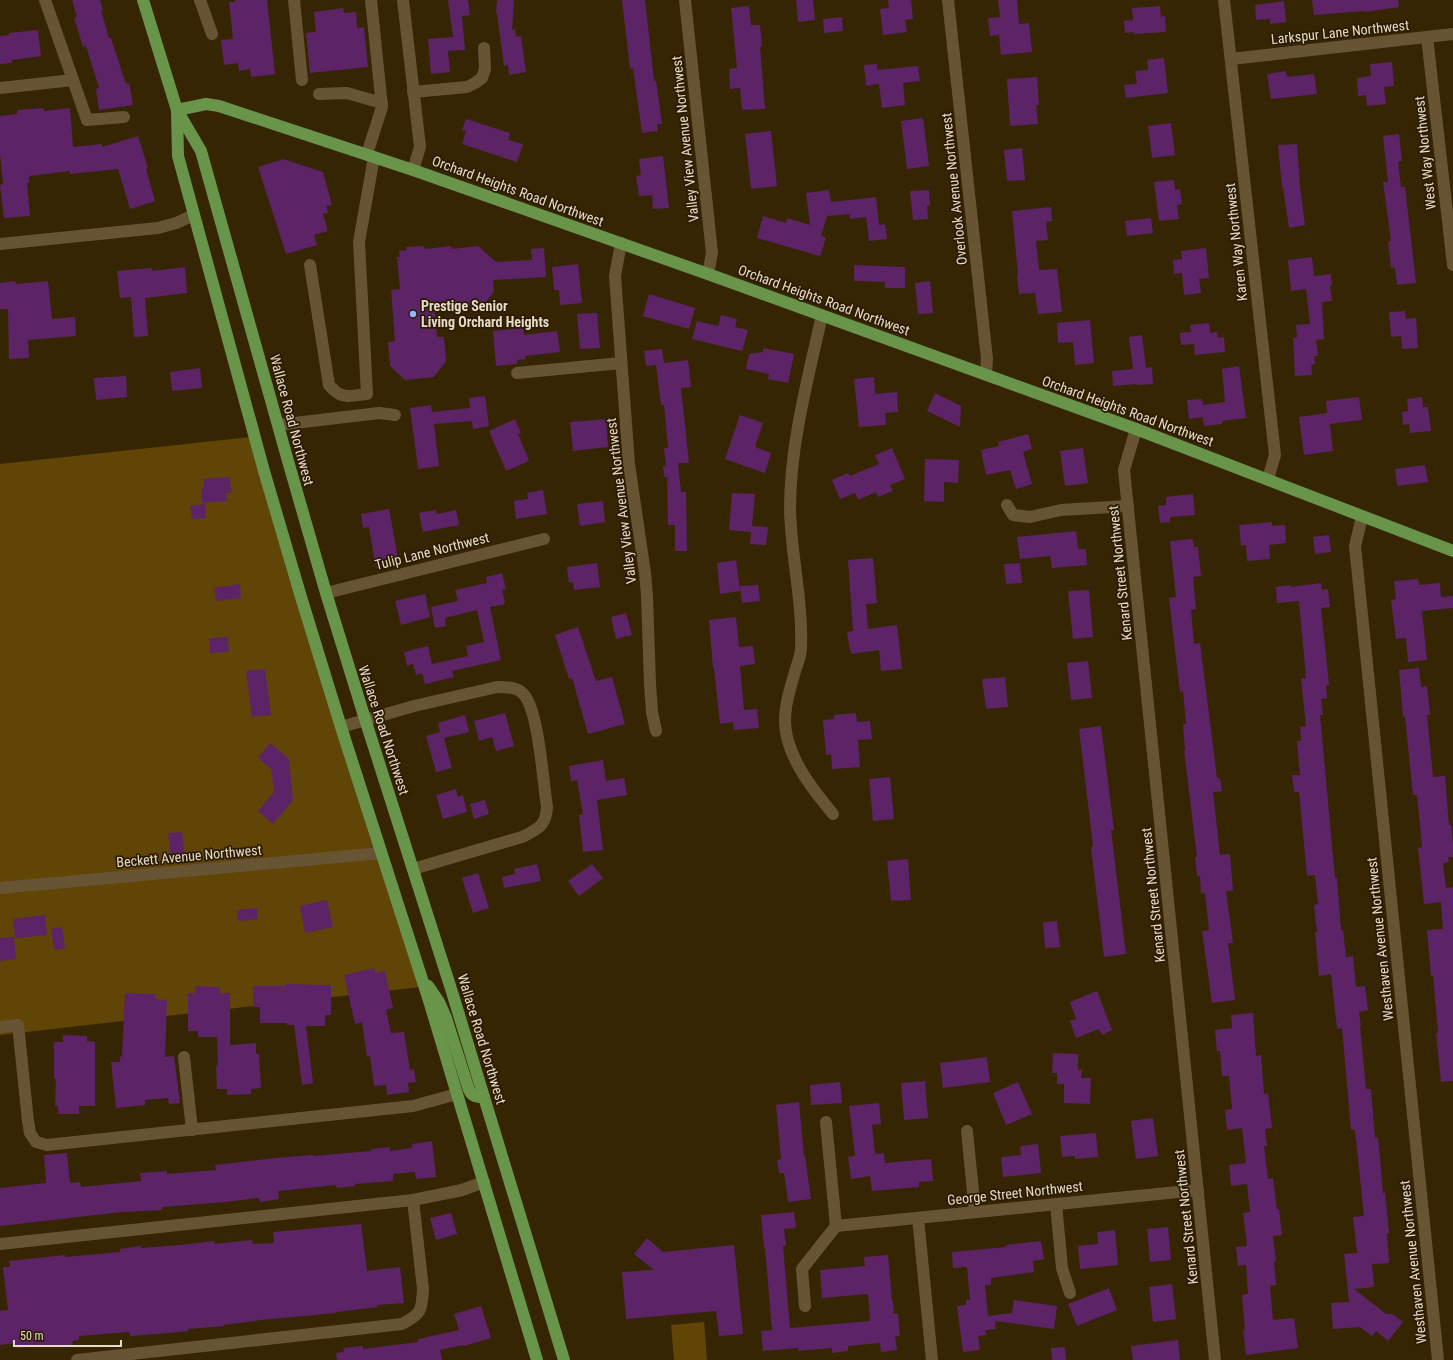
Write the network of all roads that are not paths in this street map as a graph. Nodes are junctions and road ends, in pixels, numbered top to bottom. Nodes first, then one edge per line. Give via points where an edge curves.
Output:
1 (45, 0) edge
2 (143, 0) edge
3 (200, 0) edge
4 (294, 0) edge
5 (371, 0) edge
6 (403, 0) edge
7 (685, 0) edge
8 (948, 0) edge
9 (1224, 0) edge
10 (212, 34) dead end
11 (1453, 34) edge
12 (1427, 37) junction
13 (484, 48) dead end
14 (1231, 59) junction
15 (73, 80) junction
16 (302, 80) dead end
17 (0, 88) edge
18 (413, 92) junction
19 (319, 94) dead end
20 (382, 102) junction
21 (177, 110) junction
22 (124, 117) dead end
23 (370, 156) junction
24 (413, 170) junction
25 (194, 215) junction
26 (1451, 225) edge
27 (621, 243) junction
28 (0, 244) edge
29 (310, 265) dead end
30 (1453, 265) edge
31 (708, 274) junction
32 (822, 316) junction
33 (621, 363) junction
34 (518, 373) dead end
35 (986, 374) junction
36 (395, 415) dead end
37 (278, 425) junction
38 (1136, 428) junction
39 (1268, 480) junction
40 (1007, 505) dead end
41 (1128, 506) junction
42 (1362, 517) junction
43 (544, 539) dead end
44 (1453, 551) edge
45 (326, 593) junction
46 (365, 720) junction
47 (341, 727) junction
48 (656, 731) dead end
49 (833, 814) dead end
50 (381, 853) junction
51 (413, 869) junction
52 (0, 888) edge
53 (421, 977) junction
54 (0, 1027) edge
55 (184, 1057) dead end
56 (457, 1094) junction
57 (484, 1097) junction
58 (826, 1122) dead end
59 (192, 1130) junction
60 (967, 1131) dead end
61 (484, 1182) junction
62 (1198, 1190) junction
63 (413, 1200) junction
64 (1056, 1204) junction
65 (975, 1212) junction
66 (918, 1218) junction
67 (836, 1226) junction
68 (0, 1244) edge
69 (1070, 1293) dead end
70 (805, 1306) dead end
71 (77, 1360) edge
72 (537, 1360) edge
73 (564, 1360) edge
74 (932, 1360) edge
75 (1215, 1360) edge
76 (1438, 1360) edge

1 - 15 street
2 - 21 main road, Wallace Road Northwest
3 - 10 street
4 - 16 street
5 - 20 street
6 - 18 street
7 - 31 street, Valley View Avenue Northwest via 712,253
8 - 35 street, Overlook Avenue Northwest via 987,359
9 - 14 street, Karen Way Northwest
11 - 12 street, Larkspur Lane Northwest
12 - 14 street, Larkspur Lane Northwest
12 - 26 street, West Way Northwest
13 - 18 street via 485,69 482,78 475,83 467,87
14 - 39 street, Karen Way Northwest via 1275,455
15 - 17 street
15 - 22 street via 86,120
18 - 24 street via 420,147
19 - 20 street via 347,92
20 - 23 street
21 - 23 main road, Orchard Heights Road Northwest via 206,104 218,106
21 - 25 main road, Wallace Road Northwest via 178,156
21 - 37 main road, Wallace Road Northwest via 201,151
23 - 24 main road, Orchard Heights Road Northwest
23 - 29 street via 359,242 367,394 345,397 329,385
24 - 27 main road, Orchard Heights Road Northwest
25 - 28 street via 176,224 158,228
25 - 47 main road, Wallace Road Northwest via 264,471
26 - 30 street, West Way Northwest
27 - 31 main road, Orchard Heights Road Northwest
27 - 33 street, Valley View Avenue Northwest via 615,276
31 - 32 main road, Orchard Heights Road Northwest
32 - 35 main road, Orchard Heights Road Northwest
32 - 49 street via 794,448 790,511 802,628 801,652 787,699 785,718 786,736 792,753 815,792
33 - 34 street
33 - 48 street, Valley View Avenue Northwest via 629,464 647,596 650,684
35 - 38 main road, Orchard Heights Road Northwest
36 - 37 street via 379,413
37 - 45 main road, Wallace Road Northwest
38 - 39 main road, Orchard Heights Road Northwest
38 - 41 street, Kenard Street Northwest via 1124,470
39 - 42 main road, Orchard Heights Road Northwest
40 - 41 street via 1013,515 1030,517 1061,510
41 - 62 street, Kenard Street Northwest
42 - 44 main road, Orchard Heights Road Northwest
42 - 76 street, Westhaven Avenue Northwest via 1354,546
43 - 45 street, Tulip Lane Northwest
45 - 46 main road, Wallace Road Northwest
46 - 47 street
46 - 51 main road, Wallace Road Northwest
46 - 51 street via 497,687 518,690 525,695 530,705 538,740 547,807 543,824 522,837
47 - 50 main road, Wallace Road Northwest
50 - 52 street, Beckett Avenue Northwest
50 - 53 main road, Wallace Road Northwest
51 - 57 main road, Wallace Road Northwest
53 - 56 main road, Wallace Road Northwest
53 - 57 main road via 439,1002 446,1018 470,1093 476,1097
54 - 59 street via 18,1025 28,1121 30,1133 36,1142 47,1145
55 - 59 street
56 - 59 street via 413,1106
56 - 61 main road, Wallace Road Northwest
57 - 73 main road, Wallace Road Northwest
58 - 67 street
60 - 65 street
61 - 63 street via 462,1190
61 - 72 main road, Wallace Road Northwest
62 - 64 street, George Street Northwest
62 - 75 street, Kenard Street Northwest
63 - 68 street
63 - 71 street via 423,1302 421,1311 402,1324
64 - 65 street, George Street Northwest
64 - 69 street via 1062,1268
65 - 66 street, George Street Northwest
66 - 67 street, George Street Northwest
66 - 74 street
67 - 70 street via 802,1269

